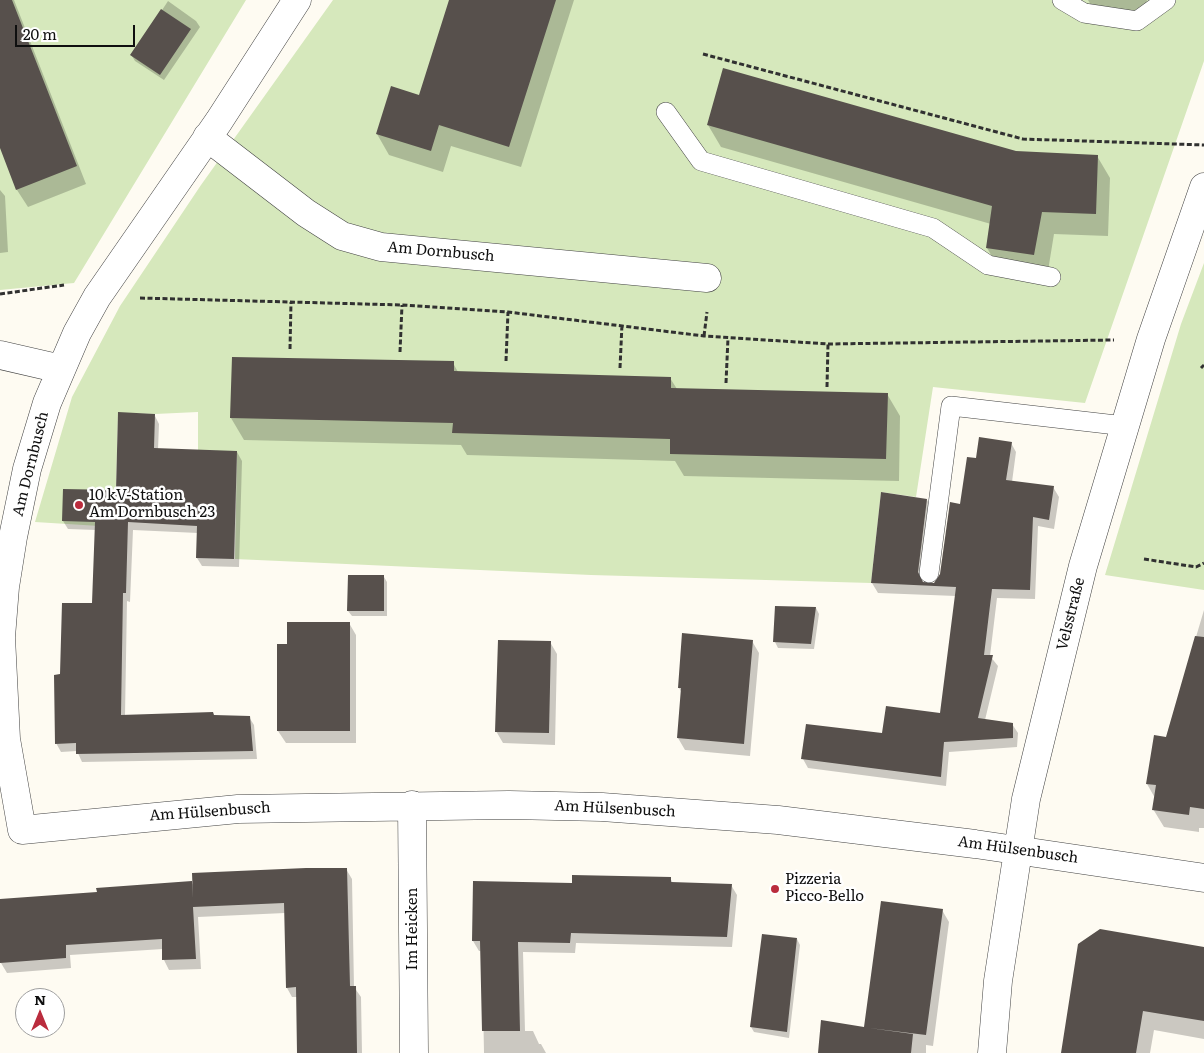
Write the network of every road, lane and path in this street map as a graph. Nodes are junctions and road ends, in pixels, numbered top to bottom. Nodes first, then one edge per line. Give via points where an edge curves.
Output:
1 (297, 0) edge
2 (1062, 0) edge
3 (1166, 0) edge
4 (702, 54) dead end
5 (666, 112) dead end
6 (207, 137) junction
7 (1204, 145) edge
8 (1204, 187) edge
9 (1051, 277) dead end
10 (707, 278) dead end
11 (0, 294) edge
12 (97, 297) junction
13 (291, 302) junction
14 (402, 305) junction
15 (508, 312) junction
16 (622, 324) junction
17 (728, 338) junction
18 (1151, 339) junction
19 (828, 344) junction
20 (290, 349) dead end
21 (400, 352) dead end
22 (0, 355) edge
23 (506, 361) dead end
24 (1204, 365) edge
25 (620, 368) dead end
26 (1201, 368) dead end
27 (61, 369) junction
28 (726, 384) dead end
29 (826, 387) dead end
30 (1125, 426) junction
31 (1144, 559) dead end
32 (1204, 563) edge
33 (929, 573) dead end
34 (412, 806) junction
35 (22, 830) joint
36 (1017, 850) junction
37 (1204, 878) edge
38 (414, 1053) edge
39 (992, 1053) edge

1 - 6 street, Am Dornbusch
2 - 3 lane via 1084,12 1137,21
4 - 7 path via 1023,139
5 - 9 lane via 701,162 933,228 988,265
6 - 10 street, Am Dornbusch via 306,213 342,236 381,247
6 - 12 street, Am Dornbusch
8 - 18 street, Velsstraße
11 - 12 path via 66,284
12 - 13 path
12 - 27 street, Am Dornbusch
13 - 14 path
13 - 20 path
14 - 15 path
14 - 21 path
15 - 16 path
15 - 23 path
16 - 17 path
16 - 25 path
17 - 19 path
17 - 28 path
18 - 19 path
18 - 30 street, Velsstraße
19 - 29 path
22 - 27 street
24 - 26 path
27 - 35 street, Am Dornbusch via 27,469 5,587 1,637 6,739
30 - 33 lane via 951,406
30 - 36 street, Velsstraße via 1083,566 1026,799
31 - 32 path via 1196,567
34 - 35 street, Am Hülsenbusch via 238,809
34 - 36 street, Am Hülsenbusch via 602,808 778,820
34 - 38 street, Im Heicken
36 - 37 street, Am Hülsenbusch
36 - 39 street, Velsstraße via 998,981

